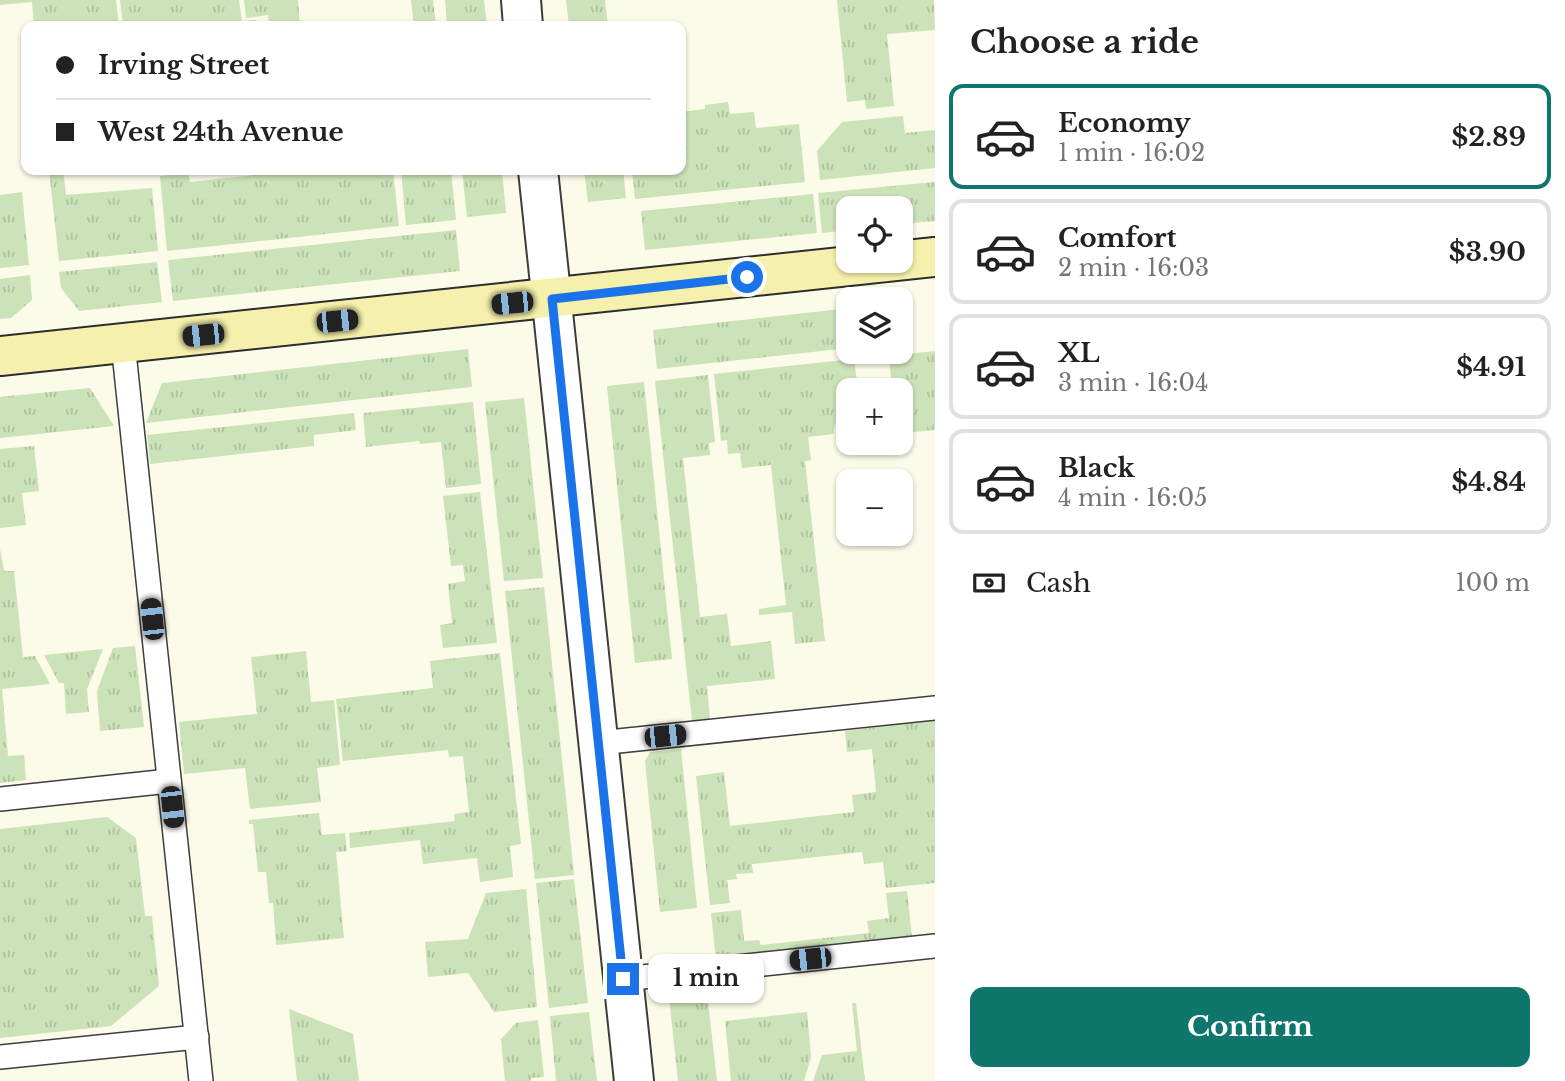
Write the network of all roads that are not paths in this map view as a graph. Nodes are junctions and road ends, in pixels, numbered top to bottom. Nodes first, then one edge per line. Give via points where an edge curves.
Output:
1 (520, 0) edge
2 (522, 21) edge
3 (539, 175) edge
4 (935, 257) edge
5 (552, 299) junction
6 (123, 343) junction
7 (0, 356) edge
8 (935, 708) edge
9 (598, 743) junction
10 (169, 781) junction
11 (0, 799) edge
12 (935, 946) edge
13 (623, 979) junction
14 (197, 1037) junction
15 (0, 1058) edge
16 (201, 1081) edge
17 (634, 1081) edge

1 - 2 street
3 - 5 street
4 - 5 street
5 - 6 street
5 - 9 street
6 - 7 street
6 - 10 lane
8 - 9 lane
9 - 13 street
10 - 11 lane
10 - 14 lane
12 - 13 lane
13 - 17 street
14 - 15 lane
14 - 16 lane

